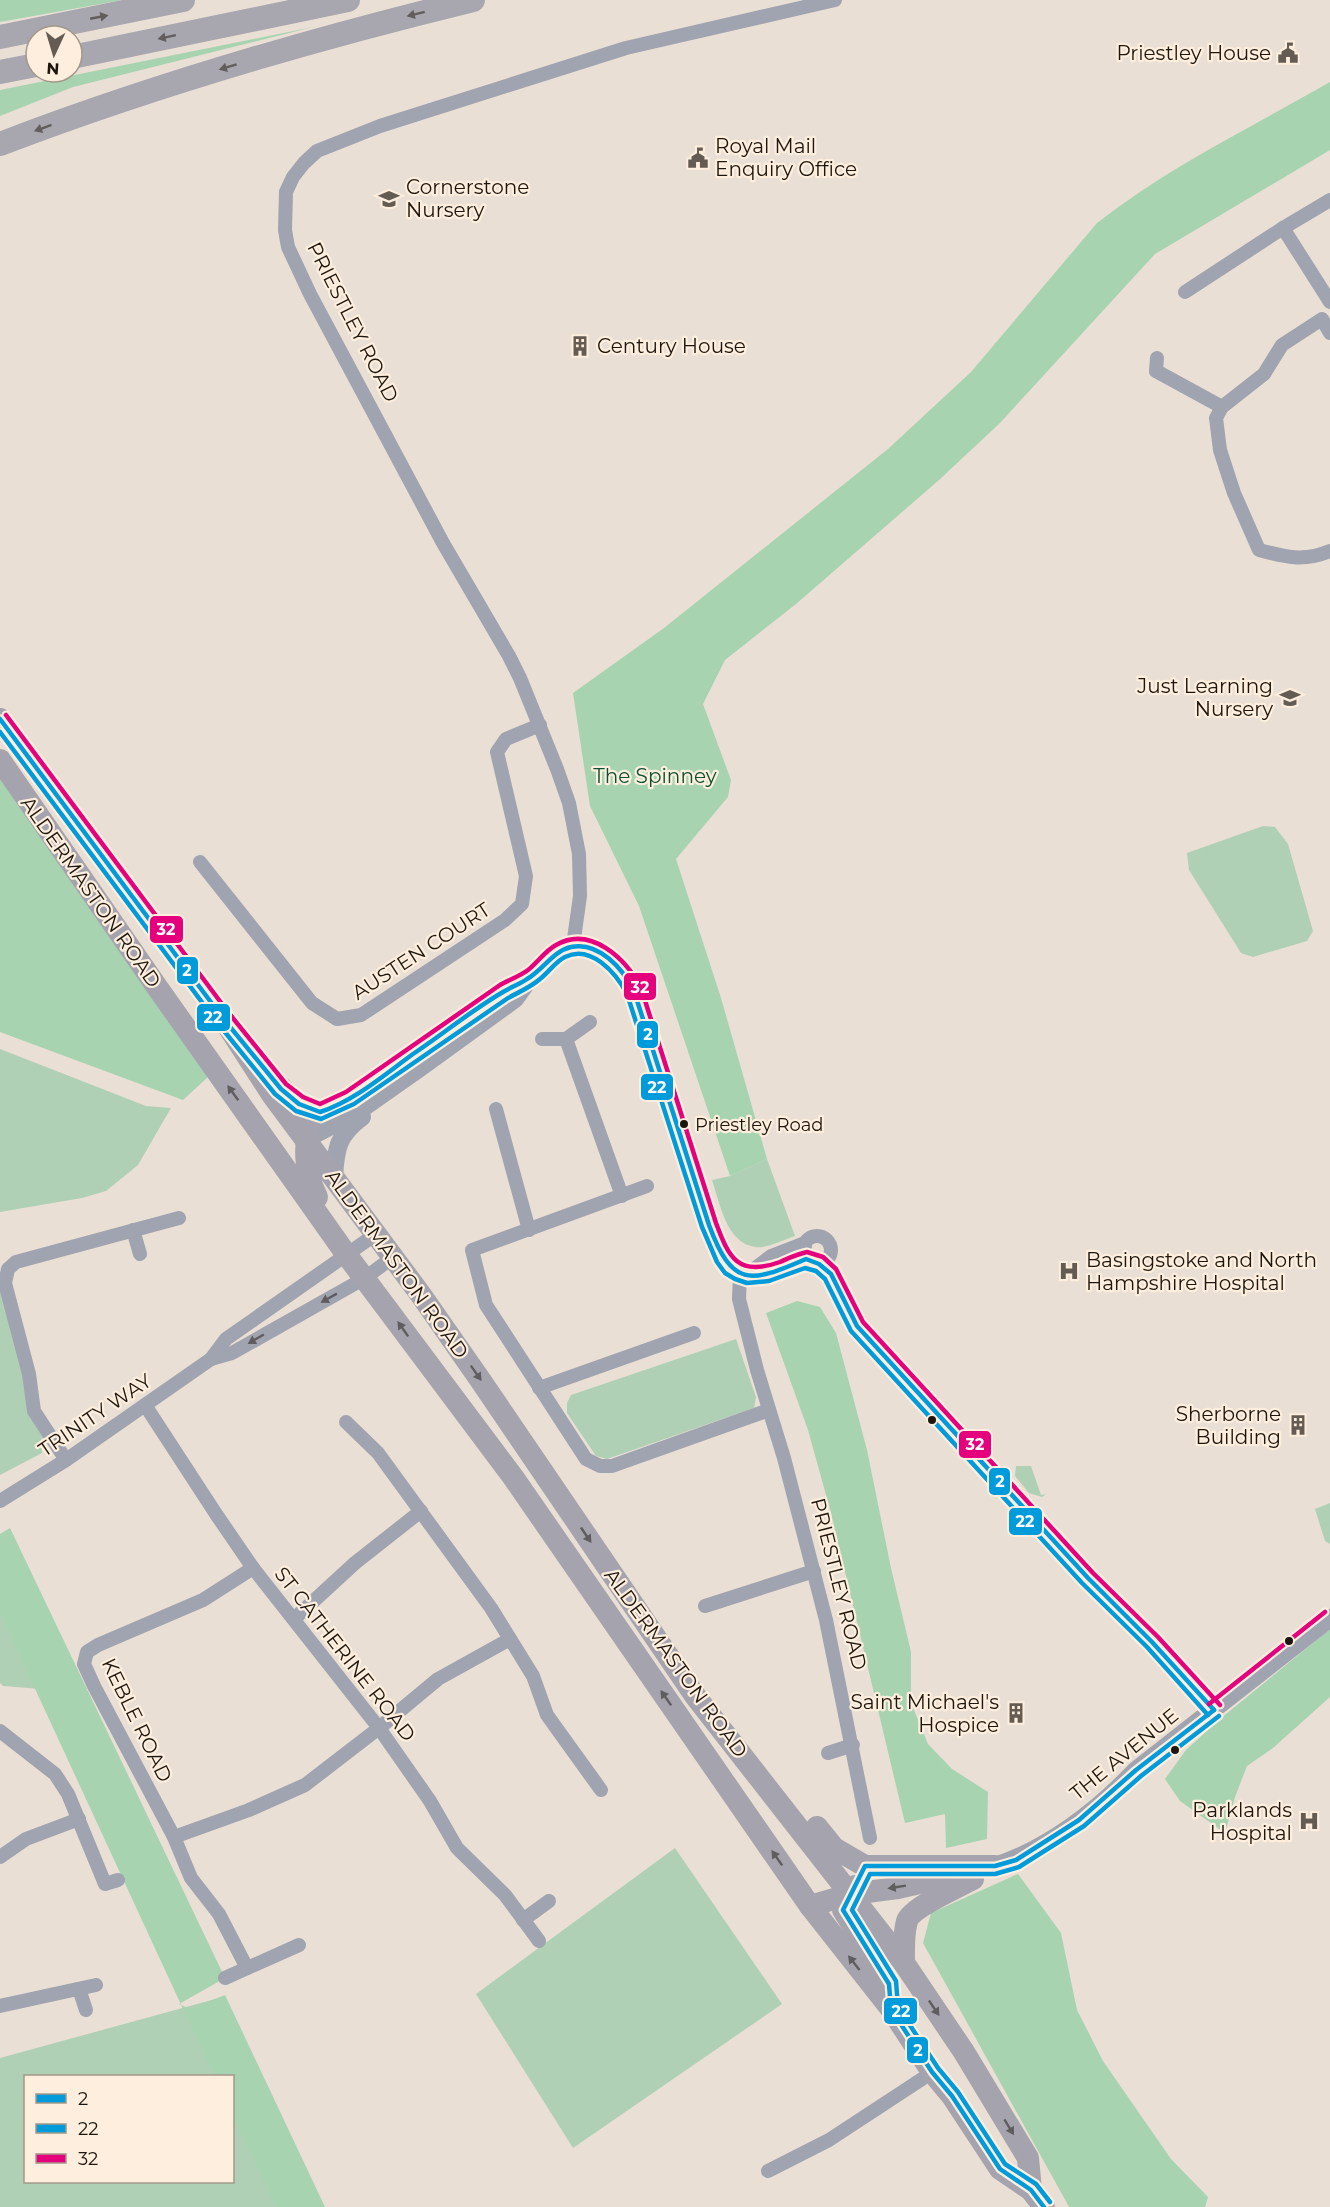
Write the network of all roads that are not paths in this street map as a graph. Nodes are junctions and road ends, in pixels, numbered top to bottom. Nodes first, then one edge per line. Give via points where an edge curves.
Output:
1 (183, 0) edge
2 (348, 0) edge
3 (473, 0) edge
4 (835, 0) edge
5 (0, 37) edge
6 (84, 55) edge
7 (24, 67) edge
8 (0, 72) edge
9 (0, 144) edge
10 (1330, 200) edge
11 (1282, 228) junction
12 (1185, 292) dead end
13 (1330, 302) edge
14 (1330, 332) edge
15 (1157, 358) dead end
16 (1222, 407) junction
17 (1330, 550) edge
18 (0, 719) edge
19 (540, 725) junction
20 (0, 760) edge
21 (200, 862) dead end
22 (573, 946) junction
23 (528, 980) junction
24 (222, 1017) junction
25 (591, 1022) dead end
26 (542, 1039) dead end
27 (566, 1039) junction
28 (420, 1068) junction
29 (311, 1109) junction
30 (496, 1109) dead end
31 (306, 1139) junction
32 (267, 1140) junction
33 (334, 1176) junction
34 (648, 1186) dead end
35 (622, 1196) junction
36 (179, 1218) dead end
37 (134, 1230) junction
38 (529, 1230) junction
39 (376, 1234) junction
40 (805, 1252) dead end
41 (140, 1254) dead end
42 (346, 1254) junction
43 (393, 1257) junction
44 (745, 1274) junction
45 (365, 1278) junction
46 (694, 1333) dead end
47 (211, 1359) junction
48 (539, 1388) junction
49 (145, 1405) junction
50 (769, 1410) junction
51 (346, 1422) dead end
52 (66, 1460) junction
53 (0, 1501) edge
54 (421, 1511) junction
55 (253, 1568) junction
56 (813, 1572) junction
57 (705, 1606) dead end
58 (1330, 1618) edge
59 (294, 1619) junction
60 (510, 1639) junction
61 (696, 1697) junction
62 (379, 1728) junction
63 (0, 1731) edge
64 (853, 1744) junction
65 (828, 1753) dead end
66 (601, 1790) dead end
67 (79, 1819) junction
68 (174, 1837) junction
69 (870, 1838) dead end
70 (0, 1857) edge
71 (865, 1866) junction
72 (995, 1866) junction
73 (118, 1880) dead end
74 (851, 1894) junction
75 (549, 1901) dead end
76 (810, 1906) junction
77 (523, 1920) junction
78 (539, 1941) dead end
79 (299, 1945) dead end
80 (904, 1963) junction
81 (247, 1968) junction
82 (225, 1978) dead end
83 (96, 1985) dead end
84 (79, 1989) junction
85 (0, 2006) edge
86 (891, 2009) junction
87 (86, 2010) dead end
88 (964, 2052) junction
89 (927, 2076) junction
90 (768, 2171) dead end
91 (1037, 2199) edge

5 -> 1 highway
2 -> 6 highway
3 -> 9 highway via 334,35 122,99
4 - 19 street, PRIESTLEY ROAD via 626,48 380,126 317,151 293,177 286,192 288,247 310,294 443,543 509,656
7 - 8 highway
10 - 11 street
11 - 12 street
11 - 13 street
14 - 16 street via 1322,319 1282,345 1264,374
15 - 16 street via 1156,371
16 - 17 street via 1216,418 1220,450 1259,550 1292,558
18 - 24 main road, ALDERMASTON ROAD
19 - 21 street, AUSTEN COURT via 506,739 497,752 526,876 522,904 505,920 361,1015 337,1019 312,1003
19 - 22 street, PRIESTLEY ROAD via 569,803 577,839 580,896
32 -> 20 main road, ALDERMASTON ROAD
22 - 23 street via 561,950
22 - 44 street via 586,947 607,957 629,979 709,1225 729,1266
23 - 28 street via 515,999
23 - 29 street via 504,991 350,1098 320,1112
24 - 29 main road, ALDERMASTON ROAD via 281,1089
24 - 31 main road, ALDERMASTON ROAD
25 - 27 street
26 - 27 street
27 - 35 street
28 - 31 street via 356,1113
28 - 33 street via 413,1080 345,1131 335,1155
29 - 31 main road, ALDERMASTON ROAD
30 - 38 street
31 - 32 main road via 282,1143
31 - 33 main road, ALDERMASTON ROAD
31 - 42 main road, ALDERMASTON ROAD via 306,1172
32 - 42 main road, ALDERMASTON ROAD
33 - 39 main road, ALDERMASTON ROAD
34 - 35 street
35 - 38 street
36 - 37 street
37 - 41 street
37 - 52 street via 16,1262 8,1269 5,1283 29,1374 34,1411
38 - 48 street via 472,1250 486,1305
39 - 42 street, TRINITY WAY
39 - 43 main road, ALDERMASTON ROAD
40 - 44 street via 772,1258
42 - 45 main road, ALDERMASTON ROAD
42 - 47 street, TRINITY WAY via 226,1339
43 - 45 street, TRINITY WAY
43 -> 61 main road, ALDERMASTON ROAD
44 - 50 street, PRIESTLEY ROAD via 739,1299
45 -> 47 street, TRINITY WAY via 232,1353
76 -> 45 main road, ALDERMASTON ROAD via 513,1477
46 - 48 street
47 - 49 street, TRINITY WAY
48 - 50 street via 585,1459 600,1466 612,1466
49 - 52 street, TRINITY WAY
49 - 55 street, ST CATHERINE ROAD
50 - 56 street, PRIESTLEY ROAD
51 - 54 street via 378,1453
52 - 53 street, TRINITY WAY
54 - 59 street via 355,1563
54 - 60 street
55 - 59 street, ST CATHERINE ROAD
55 - 68 street, KEBLE ROAD via 202,1600 87,1652 84,1664 94,1686
56 - 57 street
56 - 64 street, PRIESTLEY ROAD
58 - 72 street, THE AVENUE via 1136,1770 1079,1820 1029,1853
59 - 62 street, ST CATHERINE ROAD
60 - 62 street via 438,1679
60 - 66 street via 532,1676 547,1715
61 - 71 main road via 735,1726 834,1848
61 - 74 main road, ALDERMASTON ROAD
62 - 68 street via 304,1785
62 - 77 street, ST CATHERINE ROAD via 457,1848
63 - 67 street via 55,1774
64 - 65 street
64 - 69 street, PRIESTLEY ROAD
67 - 70 street via 26,1839
67 - 73 street via 105,1884
68 - 81 street, KEBLE ROAD via 191,1878 219,1914
71 - 72 main road
71 - 74 main road
72 -> 74 main road via 898,1888
72 - 80 main road via 917,1910 908,1919
74 - 76 main road
74 - 80 main road, ALDERMASTON ROAD
74 - 86 main road via 843,1910 889,1984
75 - 77 street
86 -> 76 main road, ALDERMASTON ROAD
77 - 78 street, ST CATHERINE ROAD
79 - 81 street
80 -> 88 main road, ALDERMASTON ROAD
81 - 82 street
83 - 84 street
84 - 85 street
84 - 87 street
86 - 89 main road, ALDERMASTON ROAD
88 - 89 main road
88 -> 91 main road, ALDERMASTON ROAD via 1028,2158
89 - 90 street via 829,2139
89 - 91 main road, ALDERMASTON ROAD via 952,2096 1000,2169

